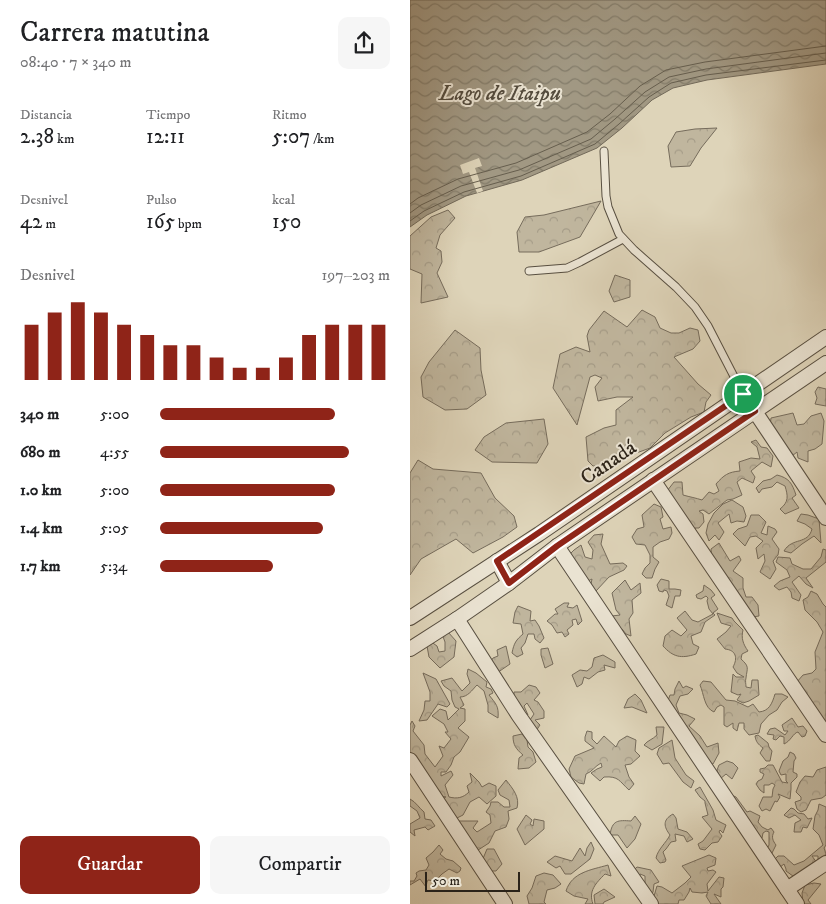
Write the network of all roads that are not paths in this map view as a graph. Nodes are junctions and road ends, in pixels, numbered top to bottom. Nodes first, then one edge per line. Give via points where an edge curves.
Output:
1 (604, 151) dead end
2 (623, 239) junction
3 (529, 271) dead end
4 (826, 337) edge
5 (826, 363) edge
6 (743, 394) junction
7 (755, 411) junction
8 (654, 480) junction
9 (826, 518) edge
10 (557, 546) junction
11 (497, 561) junction
12 (509, 583) junction
13 (410, 618) edge
14 (457, 619) junction
15 (410, 649) edge
16 (826, 734) edge
17 (410, 760) edge
18 (826, 863) edge
19 (787, 889) junction
20 (505, 904) edge
21 (651, 904) edge
22 (797, 904) edge

1 - 2 lane via 608,208
2 - 3 lane via 567,268
2 - 6 lane via 695,307
4 - 6 street, Canadá
5 - 7 street, Canadá
6 - 7 street
6 - 11 street, Canadá
7 - 8 street, Canadá
7 - 9 street
8 - 10 street, Canadá
8 - 16 street
10 - 12 street, Canadá
10 - 19 street
11 - 12 street
11 - 13 street, Canadá
12 - 14 street, Canadá
14 - 15 street, Canadá
14 - 21 street via 519,716
17 - 20 street
18 - 19 street
19 - 22 street

